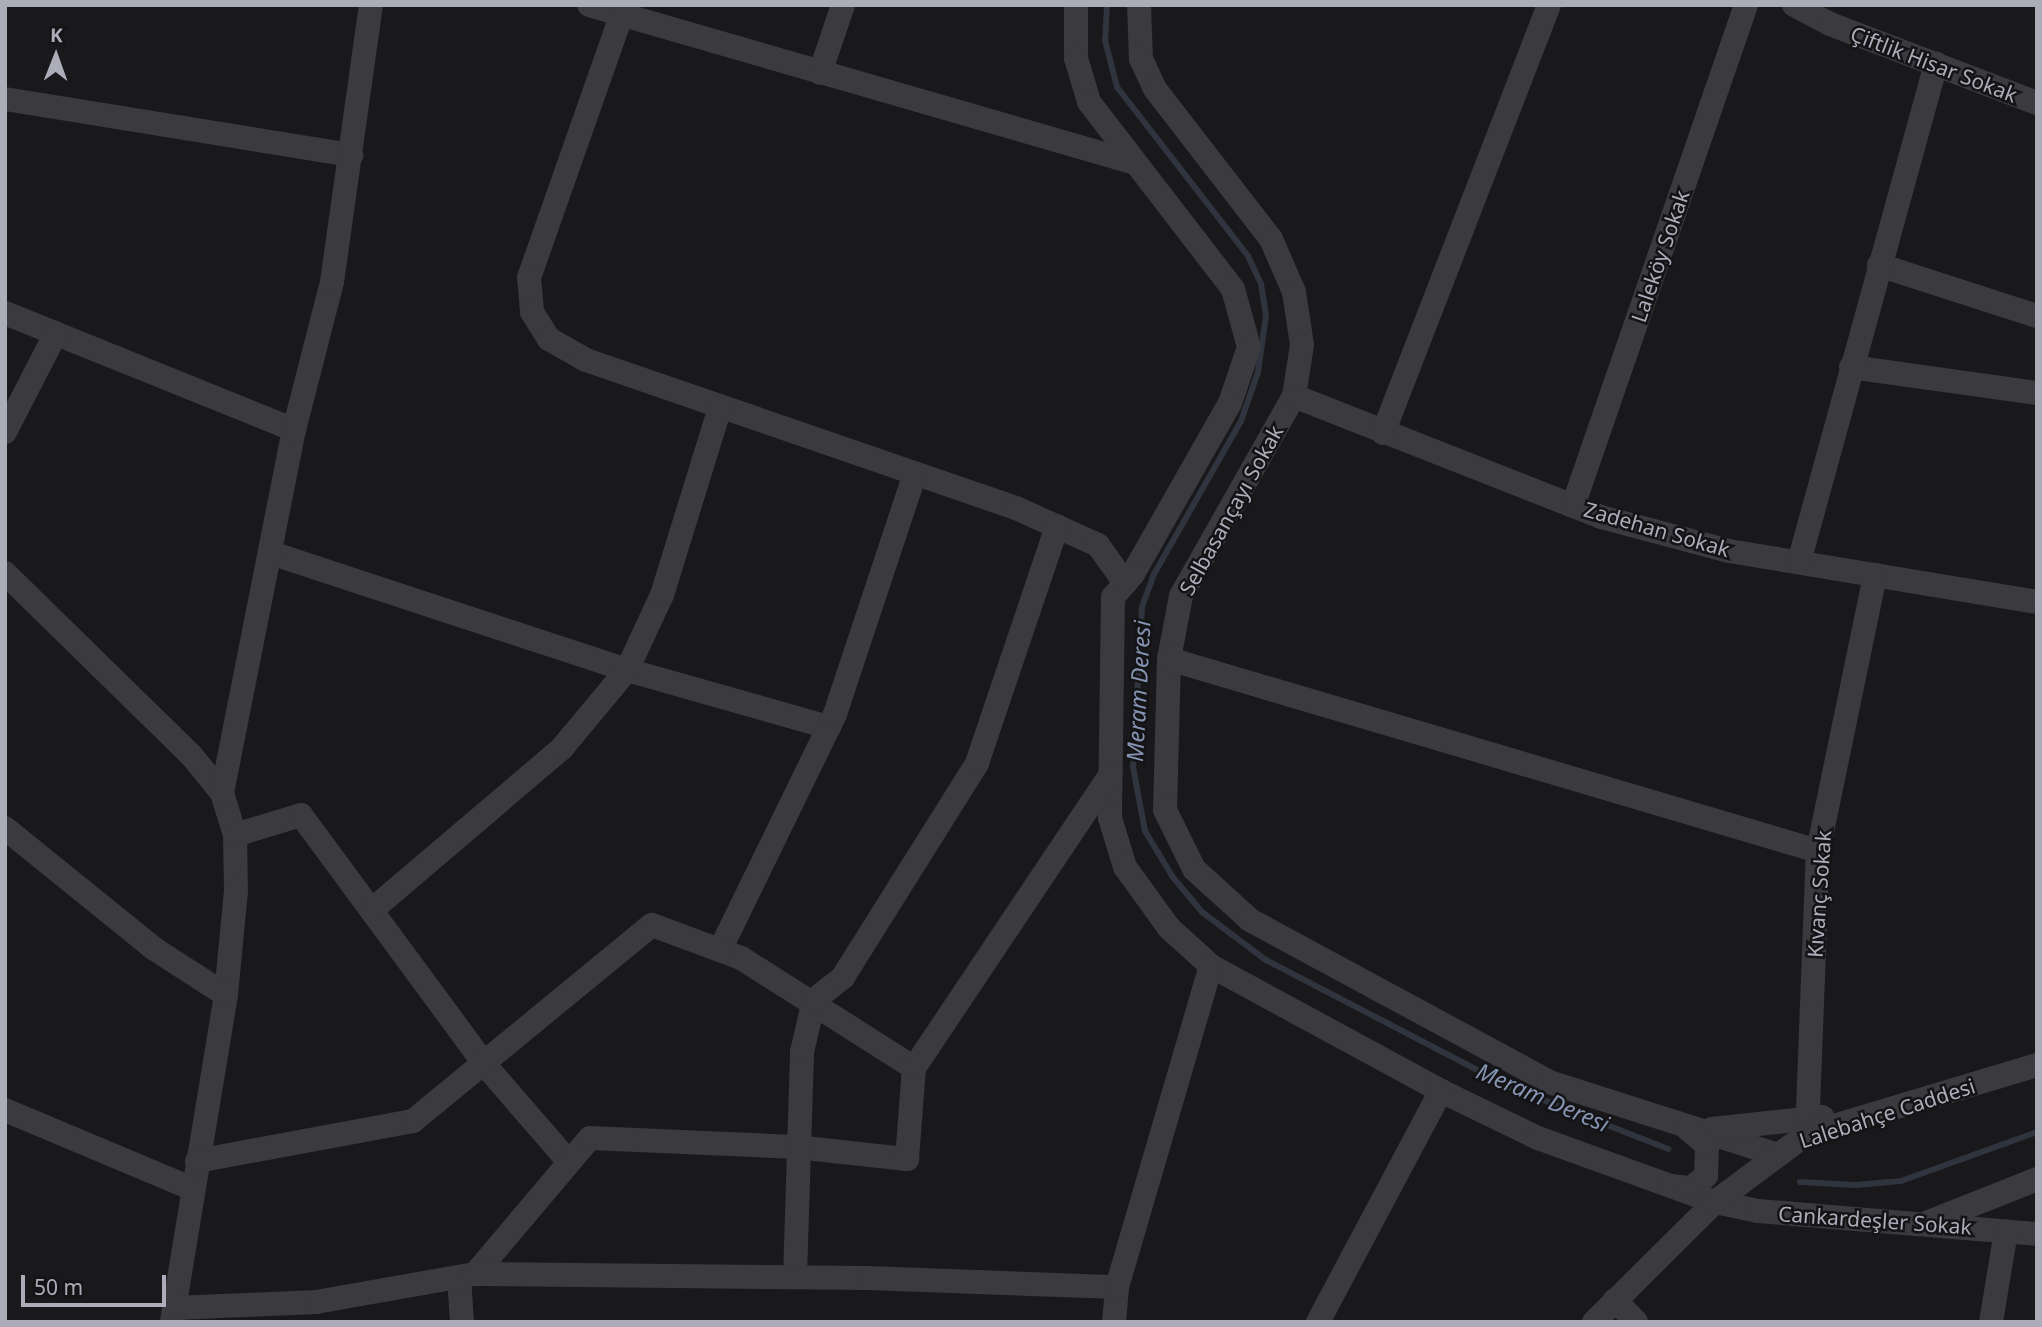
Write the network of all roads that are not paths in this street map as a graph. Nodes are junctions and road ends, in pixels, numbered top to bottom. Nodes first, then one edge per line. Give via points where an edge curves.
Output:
1 (371, 5) edge
2 (589, 5) edge
3 (843, 5) edge
4 (1076, 5) edge
5 (1139, 5) edge
6 (1549, 5) edge
7 (1746, 5) edge
8 (1794, 5) edge
9 (623, 10) edge
10 (1936, 64) junction
11 (820, 73) junction
12 (5, 99) edge
13 (2037, 103) edge
14 (351, 155) junction
15 (1132, 162) junction
16 (1879, 265) junction
17 (5, 313) edge
18 (2037, 316) edge
19 (56, 333) junction
20 (1852, 367) junction
21 (2037, 393) edge
22 (1294, 397) junction
23 (720, 408) junction
24 (294, 430) junction
25 (5, 432) edge
26 (1383, 433) junction
27 (915, 474) junction
28 (1573, 506) junction
29 (1057, 526) junction
30 (271, 553) junction
31 (1799, 562) junction
32 (5, 573) edge
33 (1875, 575) junction
34 (1125, 583) junction
35 (2037, 602) edge
36 (1169, 659) junction
37 (627, 670) junction
38 (829, 727) junction
39 (1111, 774) junction
40 (222, 793) junction
41 (5, 828) edge
42 (235, 835) junction
43 (1818, 851) junction
44 (373, 909) junction
45 (720, 950) junction
46 (1211, 966) junction
47 (226, 995) junction
48 (814, 1000) junction
49 (485, 1065) junction
50 (2037, 1065) edge
51 (914, 1068) junction
52 (1441, 1091) junction
53 (5, 1110) edge
54 (1807, 1127) junction
55 (1687, 1128) junction
56 (796, 1147) junction
57 (1774, 1154) junction
58 (197, 1161) junction
59 (569, 1162) junction
60 (2037, 1179) edge
61 (1667, 1185) junction
62 (192, 1189) junction
63 (1715, 1202) junction
64 (1925, 1224) junction
65 (2006, 1231) junction
66 (2037, 1234) edge
67 (467, 1276) junction
68 (794, 1277) junction
69 (1117, 1287) junction
70 (1615, 1300) junction
71 (173, 1315) edge
72 (462, 1322) edge
73 (1114, 1322) edge
74 (1318, 1322) edge
75 (1594, 1322) edge
76 (1636, 1322) edge
77 (1991, 1322) edge

1 - 14 street
2 - 9 street
3 - 11 street
4 - 15 street, Cankardeşler Sokak via 1076,58 1089,102
5 - 22 street, Selbasançayı Sokak via 1141,59 1155,89 1271,239 1294,292 1302,345
6 - 26 street
7 - 28 street, Laleköy Sokak
8 - 10 street, Çiftlik Hisar Sokak
9 - 11 street
9 - 23 street via 529,277 532,312 549,339 586,360
10 - 13 street, Çiftlik Hisar Sokak
10 - 16 street
11 - 15 street
12 - 14 street
14 - 24 street via 332,282
15 - 34 street, Cankardeşler Sokak via 1197,237 1233,289 1249,346 1230,403
16 - 18 street
16 - 20 street
17 - 19 street
19 - 24 street
19 - 25 street
20 - 21 street
20 - 31 street
22 - 26 street, Zadehan Sokak
22 - 36 street, Selbasançayı Sokak via 1181,596
23 - 27 street
23 - 37 street via 662,595
24 - 30 street
26 - 28 street, Zadehan Sokak
27 - 29 street
27 - 38 street
28 - 31 street, Zadehan Sokak via 1729,551
29 - 34 street via 1098,545
29 - 48 street via 977,763 843,977
30 - 37 street
30 - 40 street
31 - 33 street, Zadehan Sokak
32 - 40 street via 191,755
33 - 35 street, Zadehan Sokak
33 - 43 street, Kıvanç Sokak
34 - 39 street, Cankardeşler Sokak via 1113,597
36 - 43 street
36 - 55 street, Selbasançayı Sokak via 1166,810 1194,869 1250,920 1549,1082
37 - 38 street
37 - 44 street via 562,748
38 - 45 street
39 - 46 street, Cankardeşler Sokak via 1110,818 1125,867 1169,928
39 - 51 street
40 - 42 street
41 - 47 street via 153,948
42 - 44 street via 301,815
42 - 47 street via 236,891
43 - 54 street, Kıvanç Sokak
44 - 49 street
45 - 48 street
45 - 49 street via 652,925
46 - 52 street, Cankardeşler Sokak
46 - 69 street
47 - 58 street
48 - 51 street
48 - 56 street via 802,1052
49 - 58 street via 413,1121
49 - 59 street
50 - 54 street, Lalebahçe Caddesi
51 - 56 street via 907,1159
52 - 61 street, Cankardeşler Sokak via 1538,1138
52 - 74 street
53 - 62 street
54 - 55 street, Lalebahçe Caddesi
54 - 57 street, Lalebahçe Caddesi
55 - 57 street, Selbasançayı Sokak
55 - 61 street via 1707,1145 1710,1161 1706,1176 1691,1188
56 - 59 street via 590,1138
56 - 68 street
57 - 63 street, Lalebahçe Caddesi
58 - 62 street
59 - 67 street
60 - 64 street
61 - 63 street, Cankardeşler Sokak
62 - 71 street
63 - 64 street, Cankardeşler Sokak via 1758,1211
63 - 70 street, Lalebahçe Caddesi
64 - 65 street, Cankardeşler Sokak
65 - 66 street, Cankardeşler Sokak
65 - 77 street
67 - 68 street
67 - 71 street via 316,1302
67 - 72 street
68 - 69 street
69 - 73 street
70 - 75 street, Lalebahçe Caddesi
70 - 76 street

